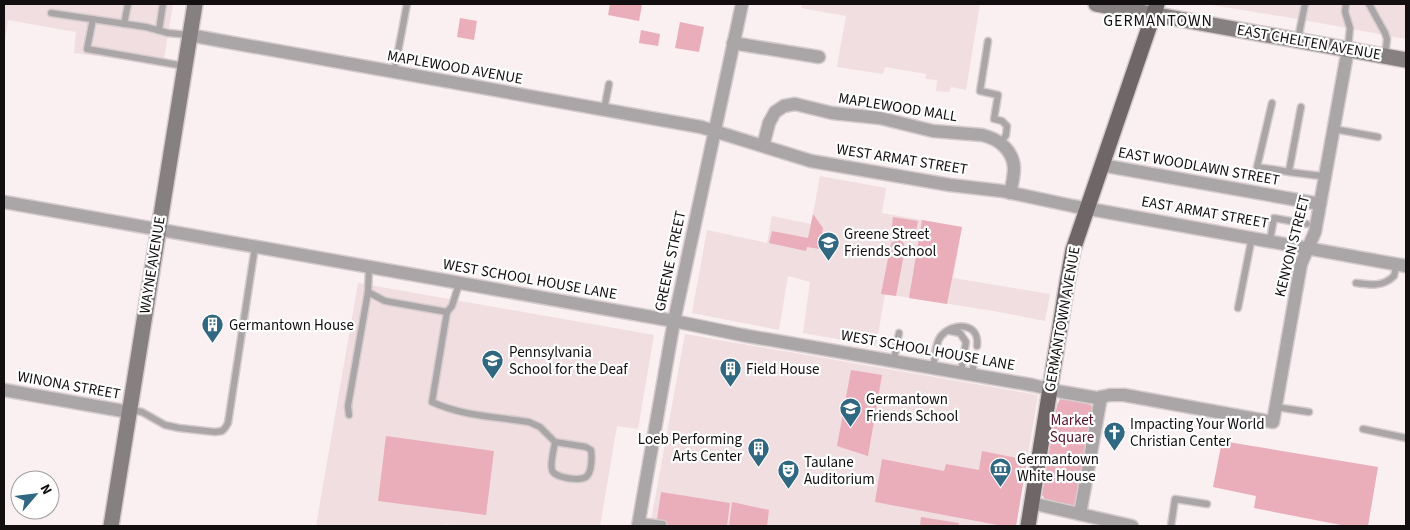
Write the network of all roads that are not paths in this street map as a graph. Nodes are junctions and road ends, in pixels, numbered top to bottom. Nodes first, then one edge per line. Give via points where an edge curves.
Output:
1 (128, 4) edge
2 (164, 4) edge
3 (194, 4) edge
4 (406, 4) edge
5 (742, 4) edge
6 (1096, 4) edge
7 (1305, 4) edge
8 (1346, 4) edge
9 (1369, 4) edge
10 (1155, 9) edge
11 (51, 12) dead end
12 (92, 20) junction
13 (124, 24) junction
14 (159, 30) junction
15 (189, 35) junction
16 (1298, 40) junction
17 (988, 42) dead end
18 (733, 43) junction
19 (1348, 50) junction
20 (1385, 56) junction
21 (819, 57) dead end
22 (1406, 60) edge
23 (184, 66) junction
24 (394, 73) junction
25 (610, 84) dead end
26 (1272, 103) dead end
27 (1301, 108) dead end
28 (604, 110) junction
29 (1334, 129) junction
30 (715, 131) junction
31 (1378, 137) dead end
32 (1001, 143) junction
33 (763, 146) junction
34 (1101, 165) junction
35 (1289, 171) junction
36 (1325, 176) junction
37 (1010, 193) junction
38 (4, 202) edge
39 (1320, 204) junction
40 (1087, 208) junction
41 (1307, 224) dead end
42 (158, 230) junction
43 (1252, 237) junction
44 (1270, 240) junction
45 (255, 247) junction
46 (1308, 248) junction
47 (1402, 265) edge
48 (369, 268) junction
49 (1356, 283) dead end
50 (459, 284) junction
51 (368, 292) junction
52 (1238, 308) dead end
53 (447, 312) junction
54 (674, 321) junction
55 (948, 331) junction
56 (899, 333) dead end
57 (977, 346) dead end
58 (976, 355) dead end
59 (894, 360) junction
60 (933, 367) junction
61 (967, 373) junction
62 (1050, 389) junction
63 (4, 390) edge
64 (1101, 398) junction
65 (1276, 407) junction
66 (130, 411) junction
67 (1309, 412) dead end
68 (349, 415) dead end
69 (1273, 422) joint
70 (1363, 429) dead end
71 (1406, 438) edge
72 (555, 442) junction
73 (1031, 503) junction
74 (1207, 504) dead end
75 (1080, 514) junction
76 (638, 524) edge
77 (662, 524) dead end
78 (111, 526) edge
79 (1028, 526) edge
80 (1132, 526) edge
81 (1171, 526) edge

1 - 13 lane
2 - 14 lane
3 - 15 main road, WAYNE AVENUE
4 - 24 lane
5 - 18 street, GREENE STREET
6 - 10 main road, EAST CHELTEN AVENUE
7 - 16 lane
8 - 19 lane via 1350,28
9 - 20 lane via 1387,39
10 - 16 main road, EAST CHELTEN AVENUE
10 - 34 main road, GERMANTOWN AVENUE
11 - 12 lane
12 - 13 lane
12 - 23 lane via 87,49
13 - 14 lane
14 - 15 lane
15 - 23 main road, WAYNE AVENUE
15 - 24 street, MAPLEWOOD AVENUE
16 - 19 main road, EAST CHELTEN AVENUE
17 - 32 lane via 980,91 998,95 994,119 1007,126
18 - 21 street
18 - 30 street, GREENE STREET
19 - 20 main road, EAST CHELTEN AVENUE
19 - 29 street, KENYON STREET
20 - 22 main road, EAST CHELTEN AVENUE
23 - 42 main road, WAYNE AVENUE
24 - 28 street, MAPLEWOOD AVENUE
25 - 28 lane
26 - 35 lane via 1257,168
27 - 35 lane
28 - 30 street, MAPLEWOOD AVENUE
29 - 31 lane
29 - 36 street, KENYON STREET
30 - 33 street, WEST ARMAT STREET
30 - 54 street, GREENE STREET
32 - 33 street, MAPLEWOOD MALL via 982,135 933,131 880,118 832,113 795,104 775,112
32 - 37 street via 1013,162
33 - 37 street, WEST ARMAT STREET via 811,160
34 - 39 street, EAST WOODLAWN STREET
34 - 40 main road, GERMANTOWN AVENUE
35 - 36 lane
36 - 39 street, KENYON STREET
37 - 40 street, WEST ARMAT STREET
38 - 42 street, WEST SCHOOL HOUSE LANE
39 - 46 street, KENYON STREET via 1315,232
40 - 43 street, EAST ARMAT STREET
40 - 62 main road, GERMANTOWN AVENUE via 1070,266
41 - 44 lane via 1274,218
42 - 45 street, WEST SCHOOL HOUSE LANE
42 - 66 main road, WAYNE AVENUE
43 - 44 street, EAST ARMAT STREET
43 - 52 lane
44 - 46 street, EAST ARMAT STREET
45 - 48 street, WEST SCHOOL HOUSE LANE
45 - 66 lane via 225,428 215,432 179,428 158,422 142,412
46 - 47 street, EAST ARMAT STREET
46 - 65 street, KENYON STREET via 1301,264
47 - 49 lane via 1387,281 1375,285
48 - 50 street, WEST SCHOOL HOUSE LANE
48 - 51 lane
50 - 53 lane
50 - 54 street, WEST SCHOOL HOUSE LANE
51 - 53 lane via 386,301
51 - 68 lane
53 - 72 lane via 432,402 459,411 534,424
54 - 59 street, WEST SCHOOL HOUSE LANE
54 - 76 street, GREENE STREET
55 - 57 lane via 961,326 972,329 978,338
55 - 60 lane via 938,340
55 - 61 lane via 960,332 966,342
56 - 59 lane
58 - 61 lane
59 - 60 street, WEST SCHOOL HOUSE LANE
60 - 61 street, WEST SCHOOL HOUSE LANE
61 - 62 street, WEST SCHOOL HOUSE LANE
62 - 64 street, WEST SCHOOL HOUSE LANE
62 - 73 main road, GERMANTOWN AVENUE
63 - 66 street, WINONA STREET
64 - 69 street, WEST SCHOOL HOUSE LANE via 1124,395
64 - 75 street
65 - 67 lane
65 - 69 street, KENYON STREET
66 - 78 main road, WAYNE AVENUE
70 - 71 lane
72 - 72 lane via 553,473 586,478 591,450
73 - 75 street
73 - 79 main road, GERMANTOWN AVENUE
74 - 81 lane via 1175,499
75 - 80 street
76 - 77 lane

